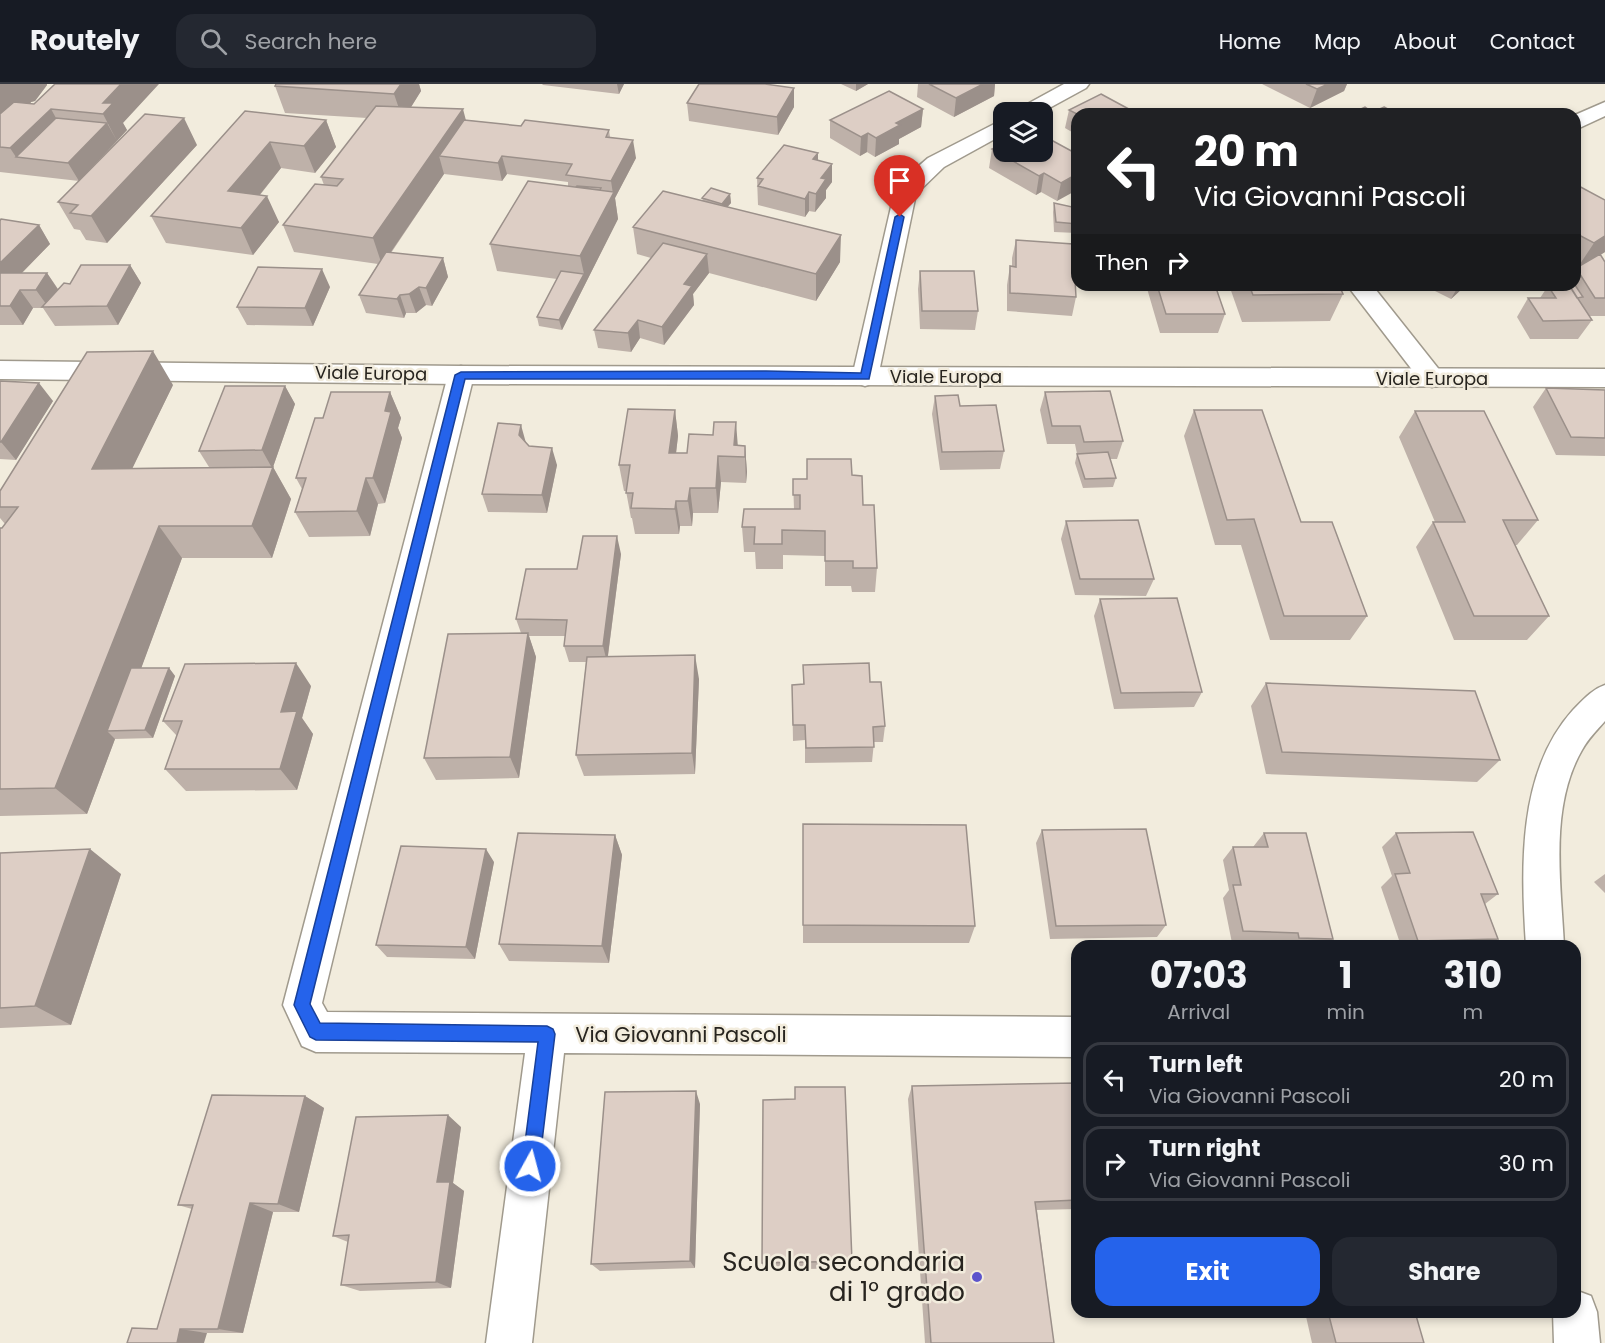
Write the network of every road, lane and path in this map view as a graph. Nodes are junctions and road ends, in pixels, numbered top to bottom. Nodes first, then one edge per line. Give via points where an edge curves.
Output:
1 (1079, 84) edge
2 (1046, 102) edge
3 (1605, 108) edge
4 (1581, 121) edge
5 (993, 131) edge
6 (1364, 291) edge
7 (0, 370) edge
8 (461, 375) junction
9 (865, 377) junction
10 (1432, 378) junction
11 (1605, 378) edge
12 (1605, 699) edge
13 (1545, 940) edge
14 (547, 1034) junction
15 (1071, 1037) edge
16 (1575, 1318) edge
17 (509, 1343) edge
18 (1577, 1343) edge

1 - 2 street
3 - 4 street
5 - 9 street via 914,178 905,194
6 - 10 street
7 - 8 street, Viale Europa
8 - 9 street, Viale Europa
8 - 14 street, Via Giovanni Pascoli via 302,1005 316,1032
9 - 10 street, Viale Europa
10 - 11 street, Viale Europa
12 - 13 street via 1570,739 1550,782 1542,841
14 - 15 street, Via Giovanni Pascoli
14 - 17 street
16 - 18 street

